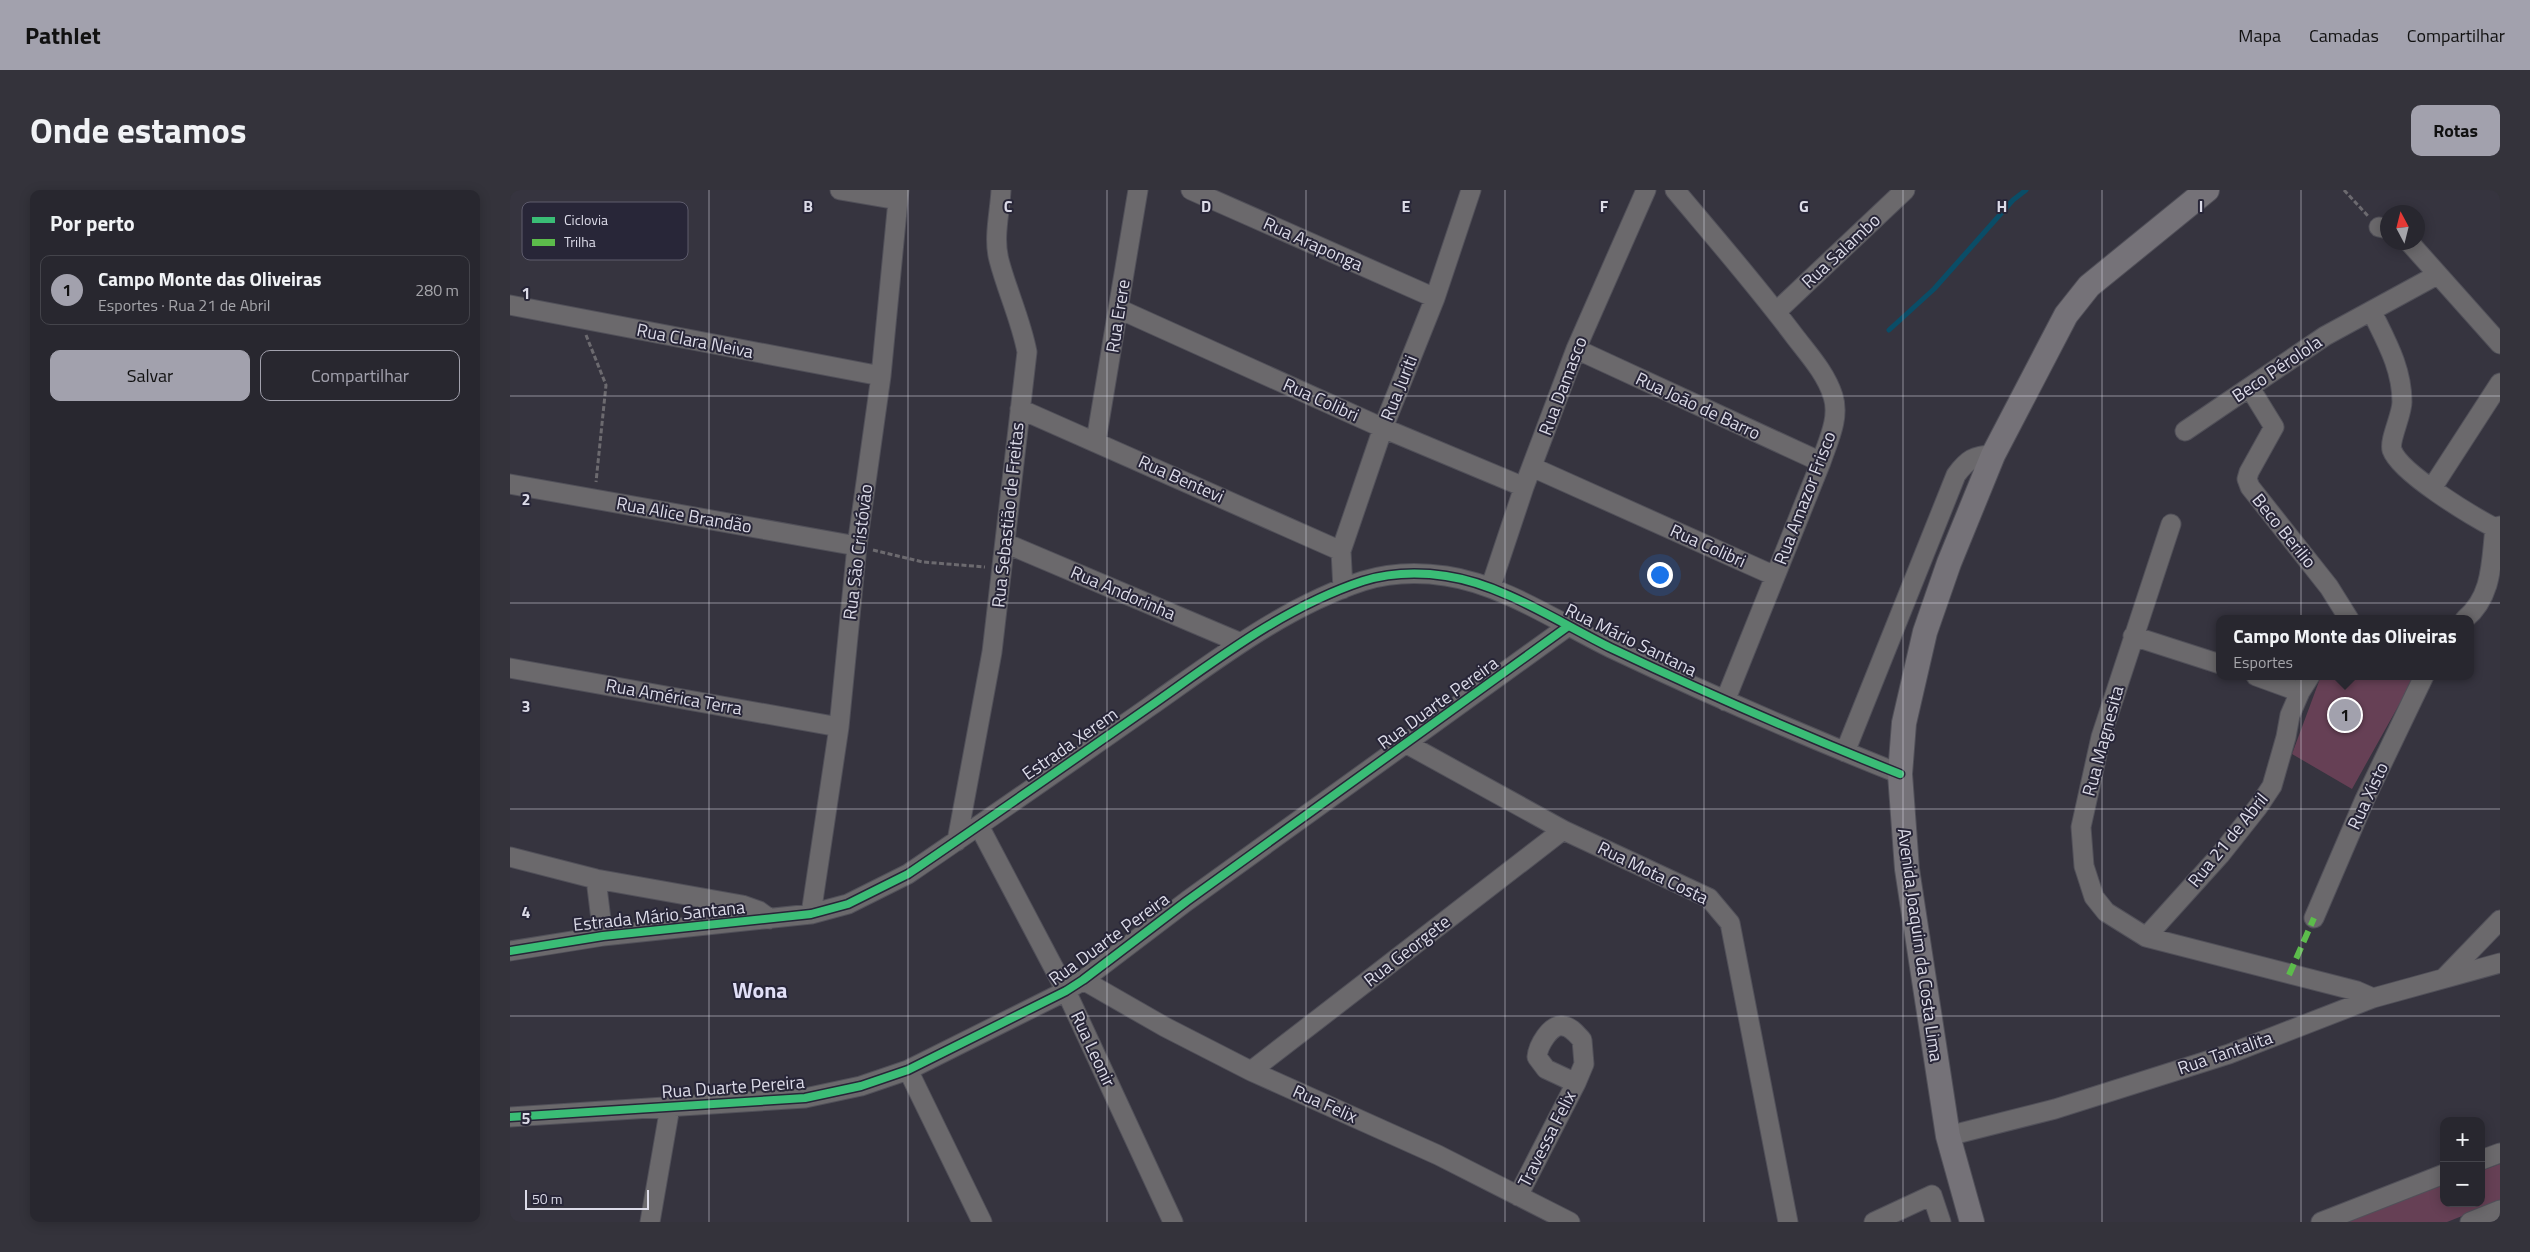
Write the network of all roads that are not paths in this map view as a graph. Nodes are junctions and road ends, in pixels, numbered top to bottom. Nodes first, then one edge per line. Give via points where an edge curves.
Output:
1 (840, 190) edge
2 (1001, 190) edge
3 (1138, 190) edge
4 (1191, 190) edge
5 (1471, 190) edge
6 (1646, 190) edge
7 (1675, 190) edge
8 (1905, 190) edge
9 (2207, 190) edge
10 (898, 195) edge
11 (2416, 250) edge
12 (2437, 275) junction
13 (1435, 298) junction
14 (510, 305) edge
15 (1119, 310) junction
16 (1776, 311) junction
17 (2372, 312) junction
18 (2500, 344) edge
19 (1576, 350) junction
20 (881, 376) junction
21 (2500, 383) edge
22 (2250, 388) junction
23 (1020, 409) junction
24 (1383, 428) junction
25 (2185, 431) dead end
26 (1096, 442) junction
27 (1993, 455) junction
28 (1821, 462) junction
29 (1532, 467) junction
30 (510, 484) edge
31 (1524, 487) junction
32 (2432, 488) junction
33 (2171, 524) dead end
34 (2497, 527) edge
35 (1005, 543) junction
36 (857, 546) junction
37 (1341, 551) junction
38 (1775, 576) junction
39 (1491, 586) junction
40 (1343, 589) junction
41 (2346, 615) edge
42 (2470, 615) edge
43 (1567, 627) junction
44 (2133, 636) junction
45 (1241, 643) junction
46 (2216, 663) edge
47 (510, 668) edge
48 (2280, 680) edge
49 (2422, 680) edge
50 (2305, 684) edge
51 (1725, 701) junction
52 (839, 727) junction
53 (1407, 744) junction
54 (1845, 752) junction
55 (1900, 774) junction
56 (979, 826) junction
57 (1563, 830) junction
58 (957, 841) junction
59 (510, 857) edge
60 (596, 879) junction
61 (811, 914) junction
62 (2314, 918) dead end
63 (770, 919) junction
64 (2500, 920) edge
65 (602, 936) junction
66 (2146, 937) junction
67 (510, 951) edge
68 (2500, 963) edge
69 (2444, 978) junction
70 (1083, 980) junction
71 (1066, 991) junction
72 (2373, 998) junction
73 (908, 1070) junction
74 (1252, 1071) junction
75 (1576, 1083) dead end
76 (670, 1107) junction
77 (510, 1117) edge
78 (1948, 1136) junction
79 (2500, 1152) edge
80 (2485, 1158) edge
81 (2440, 1176) edge
82 (1518, 1196) junction
83 (1970, 1214) edge
84 (2497, 1215) edge
85 (1940, 1219) edge
86 (650, 1222) edge
87 (982, 1222) edge
88 (1173, 1222) edge
89 (1570, 1222) edge
90 (1788, 1222) edge
91 (1874, 1222) edge
92 (2321, 1222) edge
93 (2470, 1222) edge

1 - 10 street
2 - 23 street, Rua Sebastião de Freitas via 998,259 1020,319 1027,352
3 - 15 street, Rua Erere
4 - 13 street, Rua Araponga
5 - 13 street, Rua Juriti
6 - 19 street, Rua Damasco
7 - 16 street, Rua Amazor Frisco
8 - 16 street, Rua Salambo
9 - 27 main road, Avenida Joaquim da Costa Lima via 2089,286 2066,315
10 - 20 street, Rua São Cristóvão
11 - 12 street
12 - 17 street, Beco Pérolola
12 - 18 street
13 - 24 street, Rua Juriti
14 - 20 street, Rua Clara Neiva
15 - 24 street, Rua Colibri
15 - 26 street, Rua Erere
16 - 28 street, Rua Amazor Frisco via 1823,374 1833,396 1834,422
17 - 22 street, Beco Pérolola via 2325,336
17 - 32 street via 2397,365 2402,402 2391,448 2406,467
19 - 28 street, Rua Joāo de Barro
19 - 29 street, Rua Damasco
20 - 36 street, Rua São Cristóvão
21 - 32 street
22 - 25 street, Beco Pérolola
22 - 41 street, Beco Berilio via 2274,427 2249,472 2250,487 2329,587
23 - 26 street, Rua Bentevi
23 - 35 street, Rua Sebastião de Freitas
24 - 31 street, Rua Colibri
24 - 37 street, Rua Juriti
26 - 37 street, Rua Bentevi
27 - 54 street via 1978,455 1966,461 1956,475
27 - 55 main road, Avenida Joaquim da Costa Lima via 1925,632 1904,723
28 - 38 street, Rua Amazor Frisco
29 - 31 street, Rua Damasco
29 - 38 street, Rua Colibri
30 - 36 street, Rua Alice Brandão
31 - 39 street, Rua Damasco
32 - 34 street
33 - 44 street, Rua Magnesita
34 - 42 street via 2486,593
35 - 45 street, Rua Andorinha
35 - 58 street, Rua Sebastião de Freitas via 992,652
36 - 52 street, Rua São Cristóvão
37 - 40 street, Rua Juriti
38 - 51 street, Rua Amazor Frisco
39 - 40 street, Rua Mário Santana via 1448,576 1407,574 1371,579
39 - 43 street, Rua Mário Santana
40 - 45 street, Estrada Xerem
43 - 51 street, Rua Mário Santana
43 - 53 street, Rua Duarte Pereira
44 - 46 street
44 - 66 street, Rua Magnesita via 2101,737 2081,826 2084,866 2094,897 2106,912
45 - 56 street, Estrada Xerem
47 - 52 street, Rua América Terra
48 - 50 street
49 - 62 street, Rua Xisto via 2365,799
50 - 66 street, Rua 21 de Abril via 2290,715 2272,786 2220,855
51 - 54 street, Rua Mário Santana
52 - 61 street, Rua São Cristóvão
53 - 57 street, Rua Mota Costa
53 - 70 street, Rua Duarte Pereira via 1187,901
54 - 55 street, Rua Mário Santana
55 - 78 main road, Avenida Joaquim da Costa Lima via 1907,869
56 - 58 street, Estrada Xerem
56 - 71 street, Rua Leonir
57 - 74 street, Rua Georgete
57 - 90 street, Rua Mota Costa via 1709,898 1730,923
58 - 61 street, Estrada Xerem via 878,891 848,904
59 - 60 street
60 - 63 street via 742,905
60 - 65 street
61 - 63 street, Estrada Mário Santana
63 - 65 street, Estrada Mário Santana
64 - 69 street
65 - 67 street, Estrada Mário Santana
66 - 72 street, Rua Magnesita
68 - 69 street, Rua Tantalita
69 - 72 street, Rua Tantalita
70 - 71 street, Rua Duarte Pereira
70 - 74 street, Rua Felix via 1165,1027
71 - 73 street, Rua Duarte Pereira
71 - 88 street, Rua Leonir
72 - 78 street, Rua Tantalita via 2229,1054 2055,1109
73 - 76 street, Rua Duarte Pereira via 861,1086 805,1098
73 - 87 street
74 - 82 street, Rua Felix via 1438,1155
75 - 82 street, Travessa Felix
76 - 77 street, Rua Duarte Pereira
76 - 86 street
78 - 83 main road, Avenida Joaquim da Costa Lima
79 - 80 street
81 - 92 street
82 - 89 street, Rua Felix
83 - 85 street
84 - 93 street
85 - 91 street via 1932,1196

